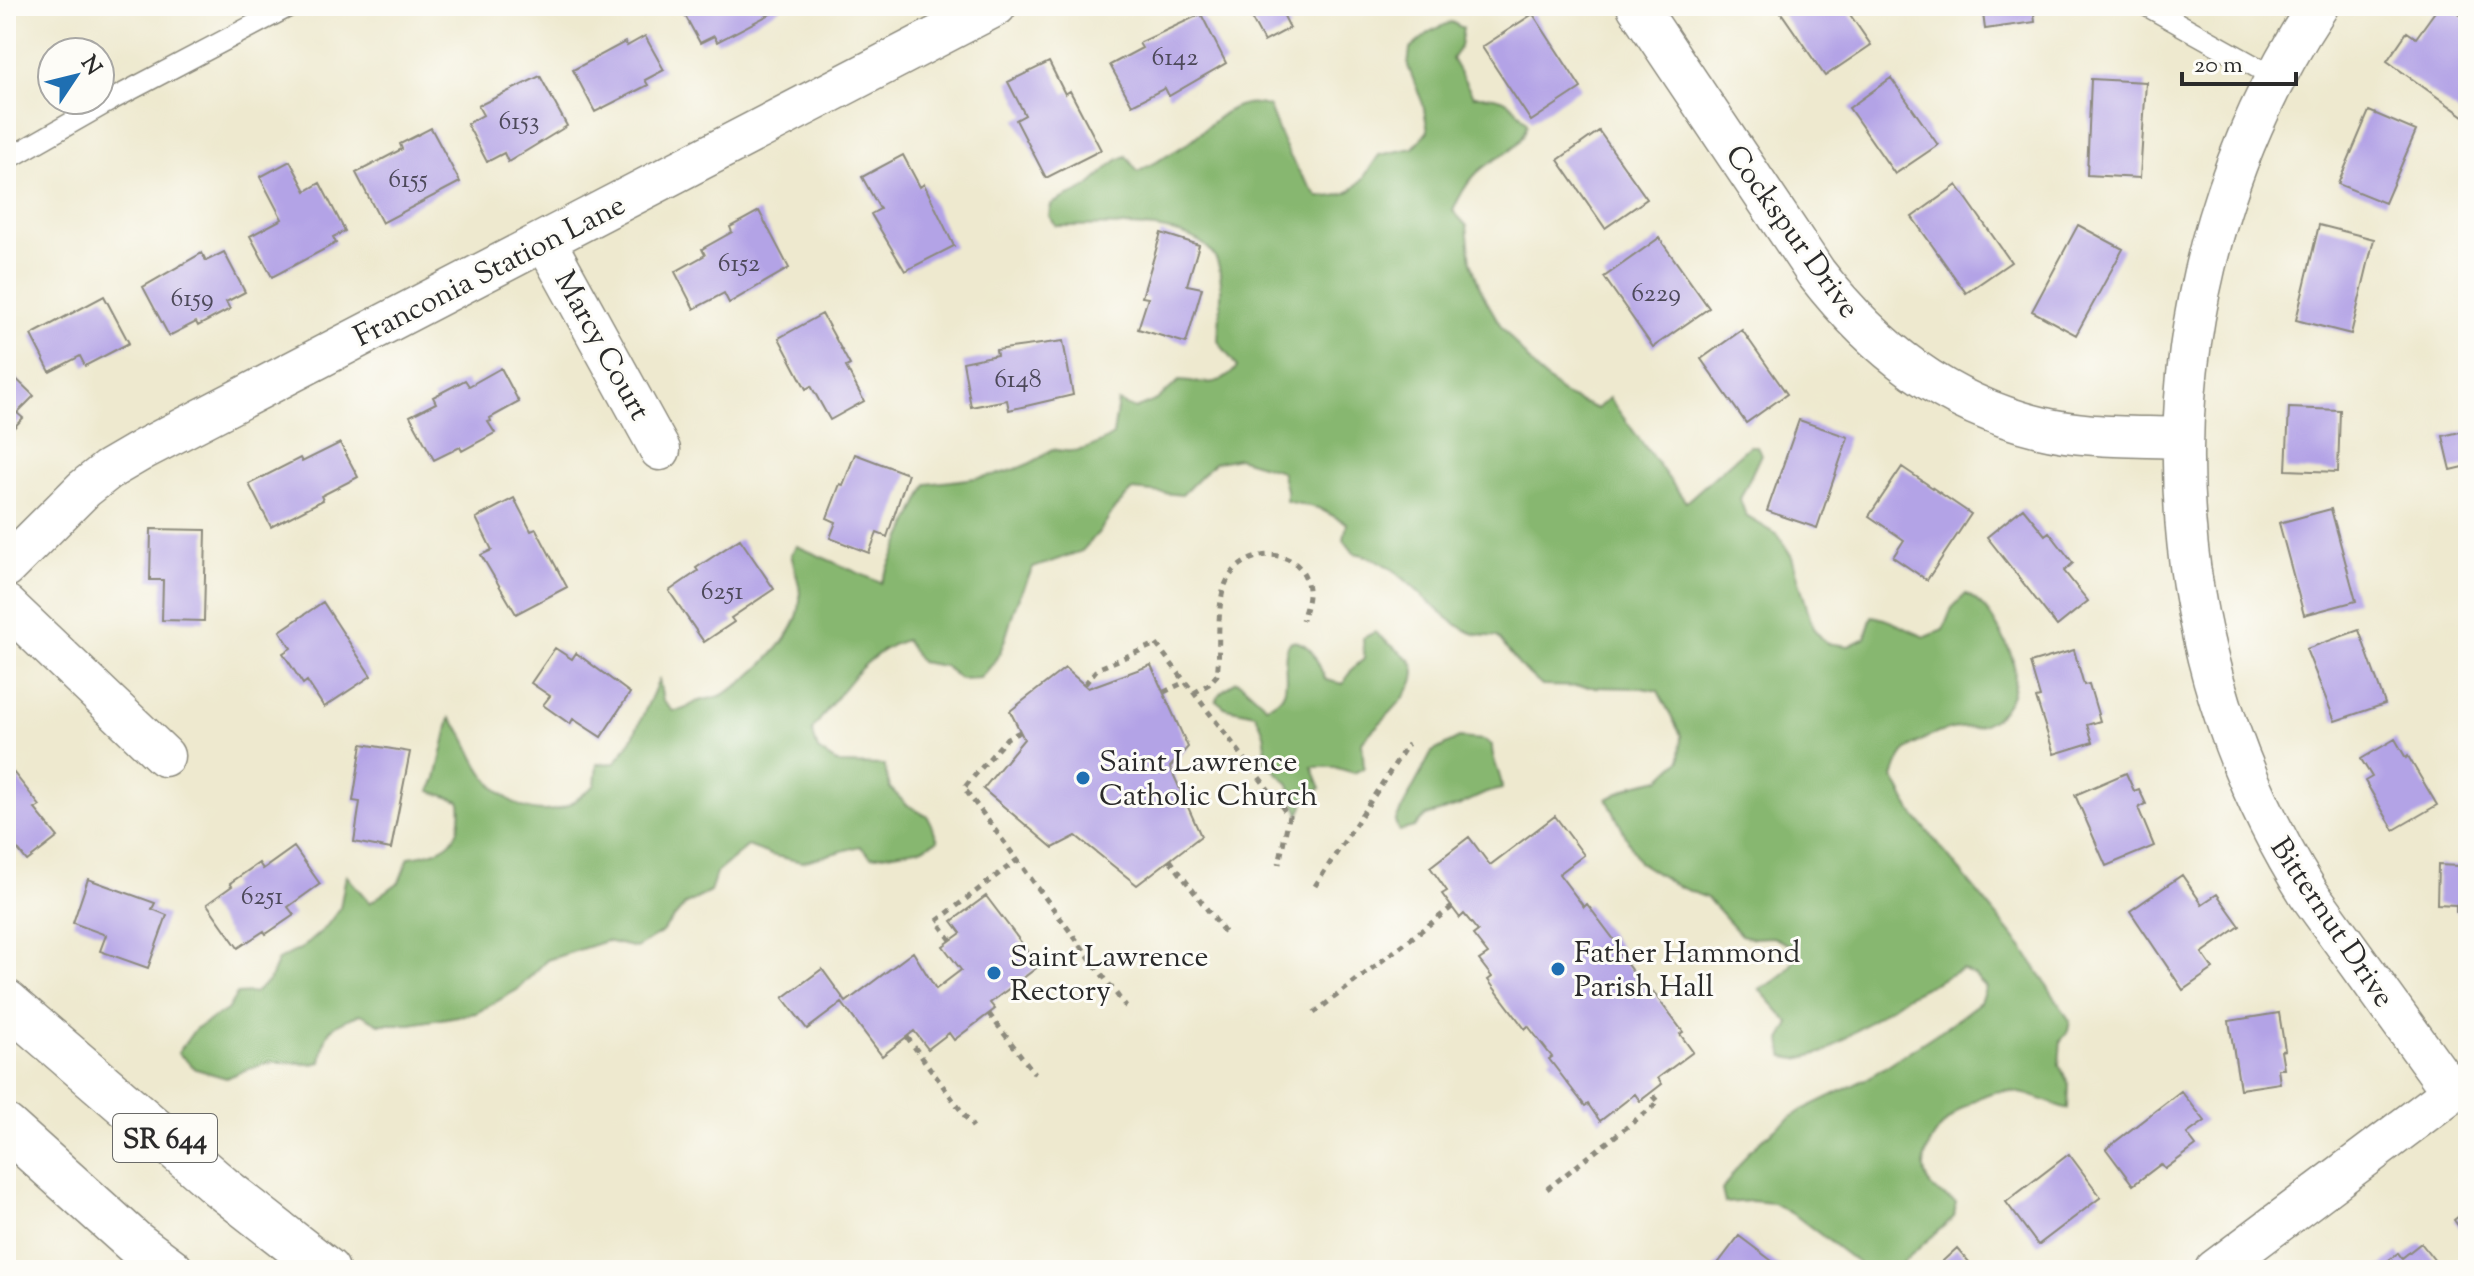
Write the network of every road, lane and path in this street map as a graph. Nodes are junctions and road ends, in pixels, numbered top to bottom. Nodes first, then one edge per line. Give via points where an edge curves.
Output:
1 (290, 6) edge
2 (996, 6) edge
3 (1637, 6) edge
4 (2147, 6) edge
5 (2318, 6) edge
6 (2276, 78) junction
7 (6, 160) edge
8 (545, 241) junction
9 (2181, 438) junction
10 (660, 450) dead end
11 (6, 567) edge
12 (6, 605) edge
13 (1302, 620) dead end
14 (1185, 682) junction
15 (1085, 684) dead end
16 (1164, 692) dead end
17 (1194, 693) junction
18 (1020, 732) dead end
19 (1408, 744) dead end
20 (164, 756) dead end
21 (1017, 860) junction
22 (1170, 860) dead end
23 (1279, 864) dead end
24 (1315, 886) dead end
25 (1452, 907) dead end
26 (1225, 933) dead end
27 (951, 940) dead end
28 (6, 1002) edge
29 (1126, 1007) dead end
30 (1314, 1013) dead end
31 (989, 1014) dead end
32 (907, 1037) dead end
33 (1035, 1074) dead end
34 (2460, 1086) edge
35 (1651, 1093) dead end
36 (6, 1127) edge
37 (973, 1127) dead end
38 (1547, 1189) dead end
39 (171, 1270) edge
40 (327, 1270) edge
41 (2215, 1270) edge

1 - 7 lane
2 - 8 street, Franconia Station Lane
3 - 9 street, Cockspur Drive via 1816,273 1842,307 1890,353 1922,377 1988,410 2039,427
4 - 6 lane
5 - 6 street, Bitternut Drive
6 - 9 street, Bitternut Drive via 2235,171 2211,247 2194,324
8 - 10 street, Marcy Court
8 - 11 street, Franconia Station Lane via 108,470
9 - 34 street, Bitternut Drive via 2186,535 2203,643 2248,780 2309,894
12 - 20 street
13 - 17 path via 1308,589 1295,564 1267,554 1242,562 1223,589 1217,675
14 - 15 path via 1156,644 1097,669
14 - 16 path
14 - 17 path
17 - 23 path via 1289,816
18 - 21 path via 1007,738 964,788
19 - 24 path
21 - 27 path via 937,921
21 - 29 path
22 - 26 path
25 - 30 path
28 - 40 main road, SR 644 via 221,1187
31 - 33 path
32 - 37 path
34 - 41 street
35 - 38 path via 1659,1102
36 - 39 main road

